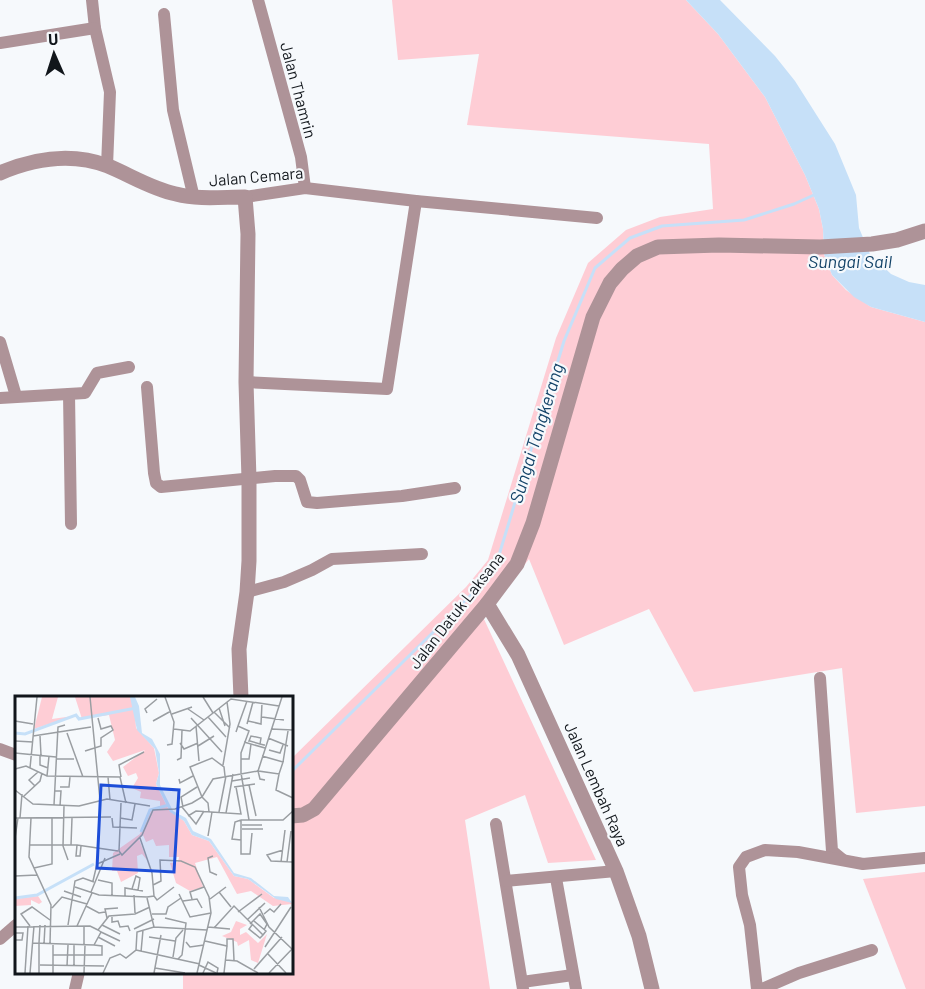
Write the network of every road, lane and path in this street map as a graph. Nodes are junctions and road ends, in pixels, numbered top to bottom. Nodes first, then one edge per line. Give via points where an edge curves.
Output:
1 (92, 0) edge
2 (258, 0) edge
3 (164, 14) dead end
4 (95, 28) junction
5 (0, 43) edge
6 (107, 166) junction
7 (0, 173) edge
8 (305, 188) junction
9 (245, 197) junction
10 (194, 198) junction
11 (416, 201) junction
12 (597, 218) dead end
13 (925, 231) edge
14 (0, 342) edge
15 (129, 367) dead end
16 (246, 382) junction
17 (147, 387) dead end
18 (69, 394) junction
19 (16, 396) junction
20 (0, 398) edge
21 (249, 479) junction
22 (455, 488) dead end
23 (71, 524) dead end
24 (422, 554) dead end
25 (247, 592) junction
26 (487, 604) junction
27 (820, 678) dead end
28 (241, 696) edge
29 (0, 749) edge
30 (15, 755) edge
31 (292, 816) edge
32 (496, 824) dead end
33 (925, 858) edge
34 (844, 860) junction
35 (616, 871) junction
36 (556, 878) junction
37 (506, 881) junction
38 (15, 926) edge
39 (0, 939) edge
40 (872, 950) dead end
41 (79, 974) edge
42 (573, 975) junction
43 (522, 985) edge
44 (75, 989) edge
45 (576, 989) edge
46 (652, 989) edge
47 (760, 989) edge

1 - 4 street
2 - 8 street, Jalan Thamrin via 301,157
3 - 10 street via 173,110
4 - 5 street
4 - 6 street via 110,92
6 - 7 street, Jalan Cemara via 69,157 24,164
6 - 10 street, Jalan Cemara via 173,194
8 - 9 street, Jalan Cemara
8 - 11 street, Jalan Cemara
9 - 10 street, Jalan Cemara
9 - 16 street via 249,234
11 - 12 street, Jalan Cemara
11 - 16 street via 387,389
13 - 26 street, Jalan Datuk Laksana via 872,244 658,248 637,256 610,283 593,317 517,564
14 - 19 street
15 - 18 street via 97,373 85,393
16 - 21 street
17 - 21 street via 156,483 161,487
18 - 19 street
18 - 23 street
19 - 20 street
21 - 22 street via 296,476 310,503
21 - 25 street
24 - 25 street via 332,560 284,582
25 - 28 street via 239,649
26 - 31 street, Jalan Datuk Laksana via 314,809
26 - 35 street, Jalan Lembah Raya via 518,655
27 - 34 street via 832,851
29 - 30 street
32 - 37 street
33 - 34 street via 876,864
34 - 47 street via 765,850 746,857 739,867
35 - 36 street
35 - 46 street, Jalan Lembah Raya via 639,936
36 - 37 street
36 - 42 street
37 - 43 street
38 - 39 street
40 - 47 street
41 - 44 street
42 - 43 street
42 - 45 street

